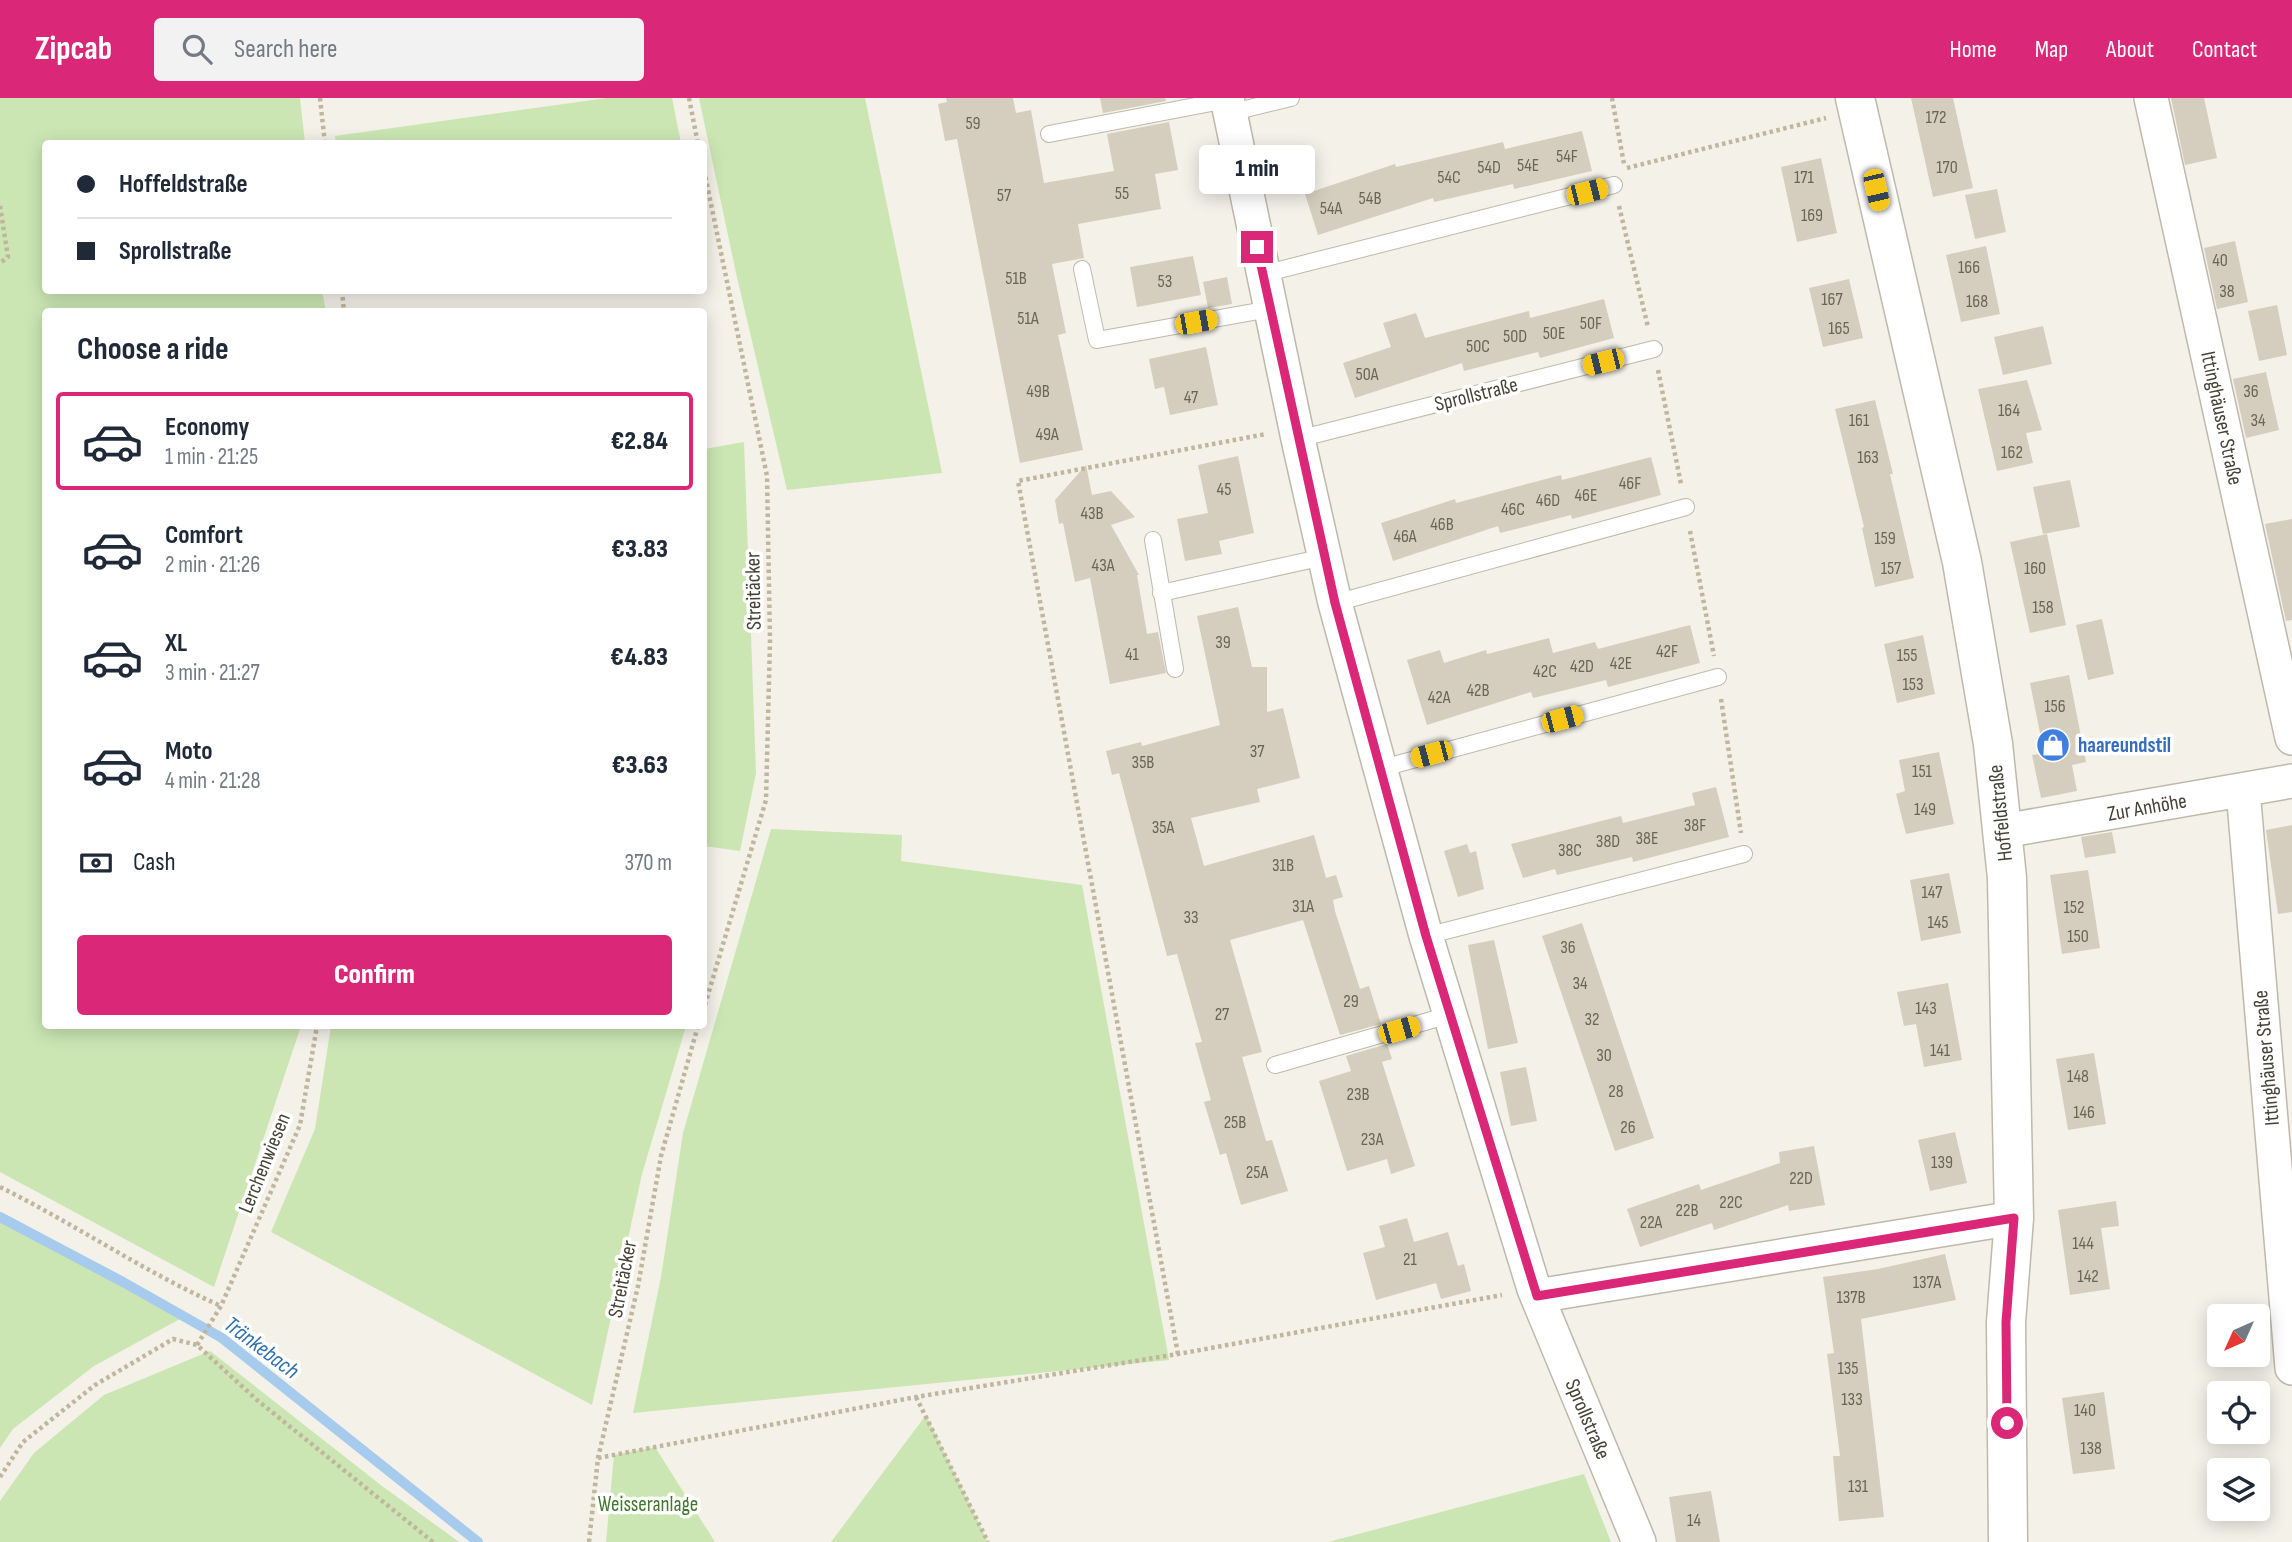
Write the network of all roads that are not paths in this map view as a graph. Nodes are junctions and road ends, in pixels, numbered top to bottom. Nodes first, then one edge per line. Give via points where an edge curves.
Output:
1 (1291, 98) edge
2 (2151, 98) edge
3 (1228, 104) edge
4 (1856, 104) edge
5 (1049, 134) dead end
6 (1614, 185) road end
7 (1082, 269) dead end
8 (1263, 274) junction
9 (1270, 309) junction
10 (1654, 349) road end
11 (1297, 439) junction
12 (1686, 507) dead end
13 (1153, 541) dead end
14 (1324, 557) junction
15 (1161, 593) junction
16 (1335, 603) junction
17 (1175, 669) dead end
18 (1718, 677) road end
19 (2292, 738) edge
20 (1379, 769) junction
21 (2292, 781) edge
22 (2244, 790) junction
23 (2003, 831) junction
24 (1744, 855) road end
25 (1426, 936) junction
26 (1449, 1015) junction
27 (1275, 1065) dead end
28 (2014, 1218) junction
29 (1535, 1293) junction
30 (2292, 1368) edge
31 (1639, 1542) edge
32 (2008, 1542) edge

1 - 3 lane
2 - 19 street, Ittinghäuser Straße
3 - 5 lane
3 - 8 street, Sprollstraße
4 - 23 street, Hoffeldstraße via 1962,562
6 - 8 lane
7 - 9 lane via 1097,340
8 - 9 street, Sprollstraße
9 - 11 street, Sprollstraße
10 - 11 lane, Sprollstraße
11 - 14 street, Sprollstraße
12 - 16 lane
13 - 15 lane
14 - 15 lane
14 - 16 street, Sprollstraße
15 - 17 lane
16 - 20 street, Sprollstraße
18 - 20 lane
20 - 25 street, Sprollstraße
21 - 22 street, Zur Anhöhe
22 - 23 street, Zur Anhöhe
22 - 30 street, Ittinghäuser Straße
23 - 28 street, Hoffeldstraße
24 - 25 lane
25 - 26 street, Sprollstraße
26 - 27 lane
26 - 29 street, Sprollstraße
28 - 29 street
28 - 32 street, Hoffeldstraße via 2006,1322
29 - 31 street, Sprollstraße

